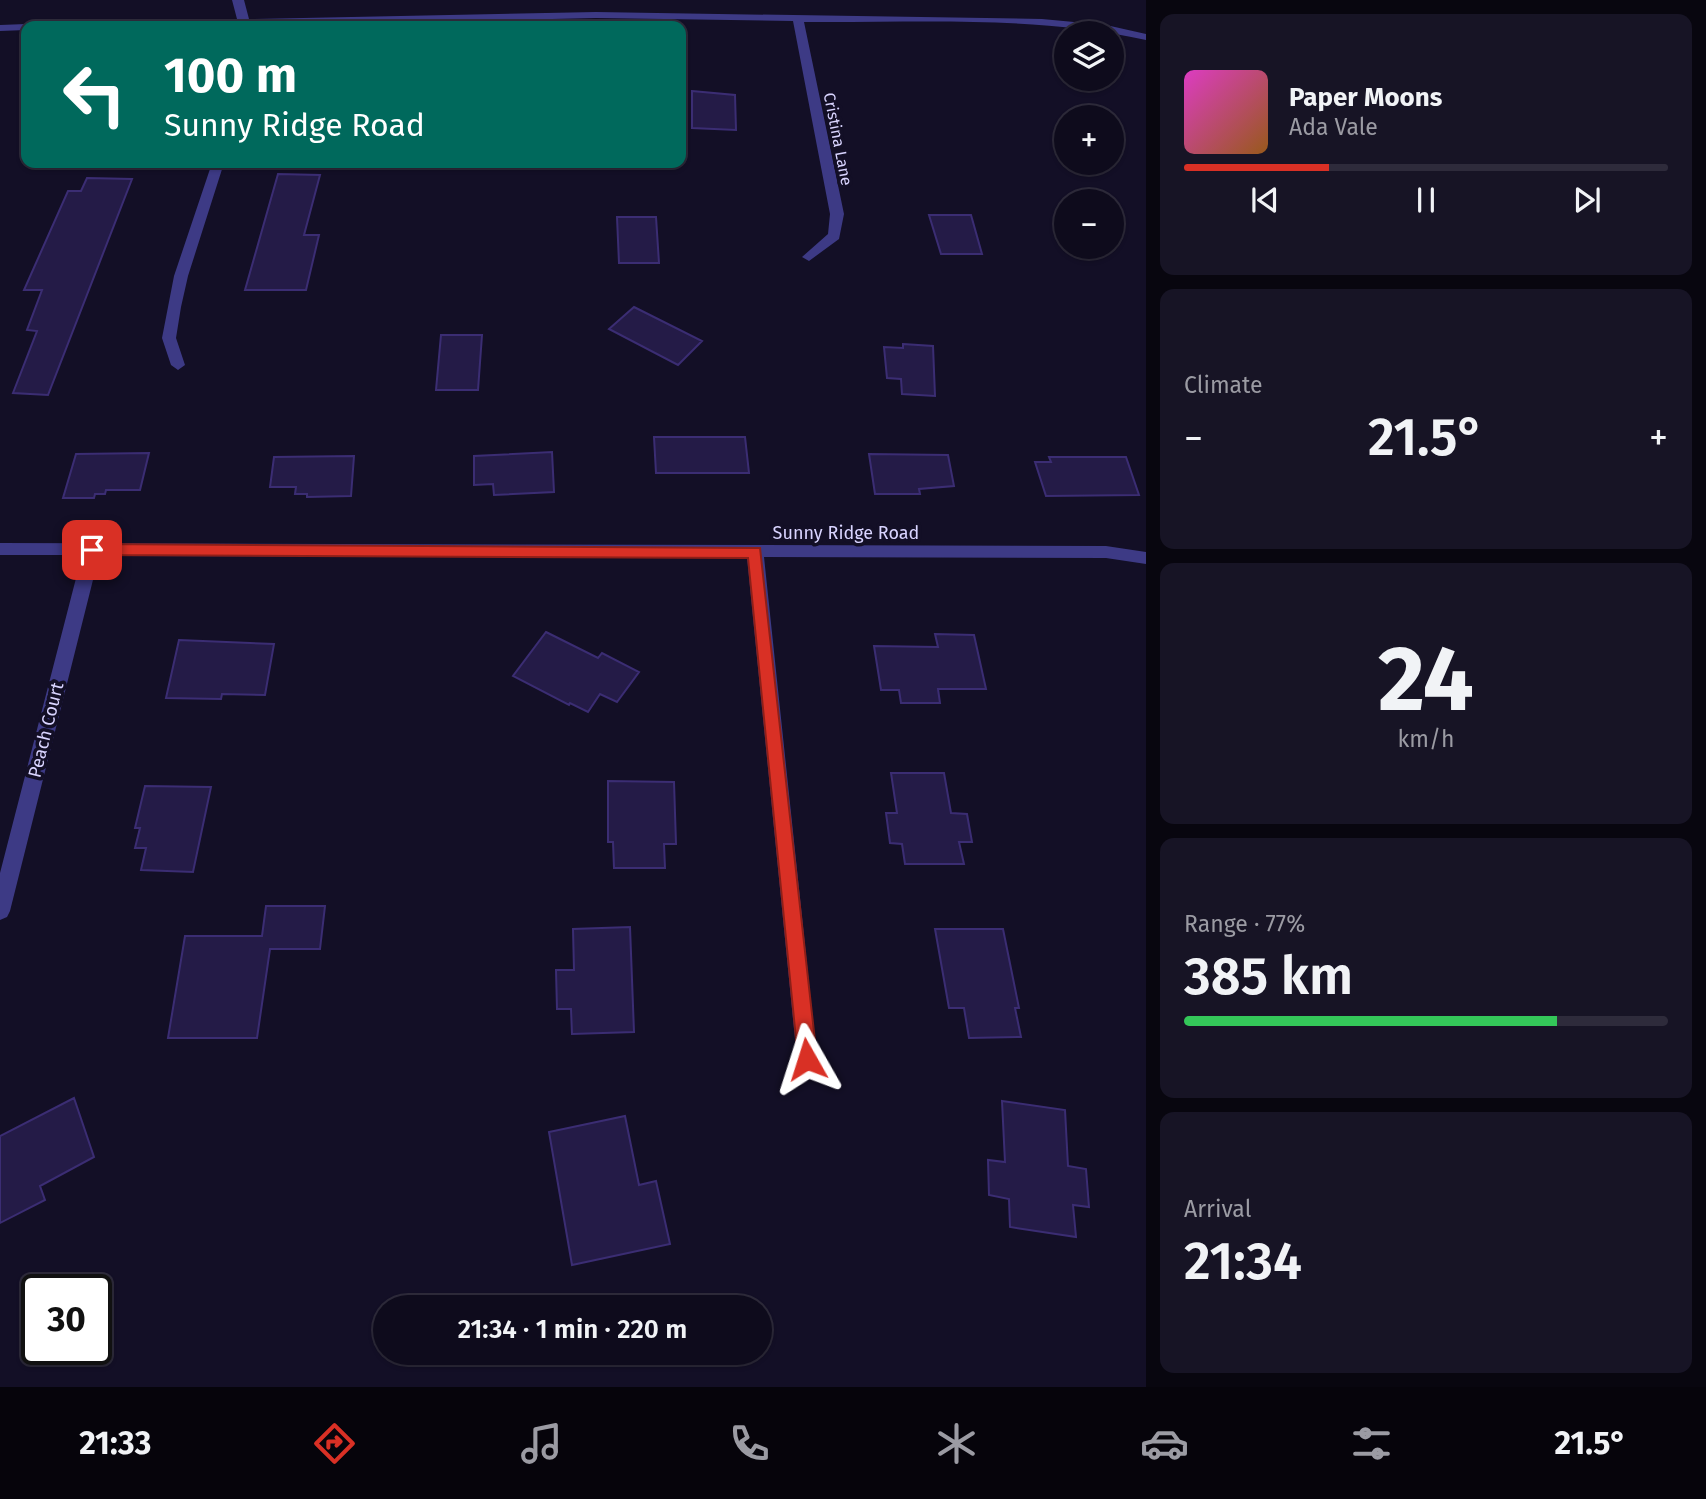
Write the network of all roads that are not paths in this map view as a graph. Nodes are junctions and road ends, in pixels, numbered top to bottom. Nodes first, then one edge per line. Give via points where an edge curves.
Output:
1 (238, 0) edge
2 (595, 0) edge
3 (596, 15) junction
4 (798, 18) junction
5 (244, 21) edge
6 (333, 21) edge
7 (21, 27) edge
8 (0, 28) edge
9 (1146, 37) edge
10 (216, 168) edge
11 (809, 257) dead end
12 (178, 365) dead end
13 (0, 549) edge
14 (92, 550) junction
15 (755, 552) junction
16 (1146, 558) edge
17 (0, 911) edge
18 (807, 1059) dead end

1 - 5 street
2 - 3 street
3 - 4 street
3 - 6 street
4 - 9 street via 1042,22
4 - 11 street, Cristina Lane via 837,214 834,236
7 - 8 street
10 - 12 street via 174,307 169,338
13 - 14 street, Sunny Ridge Road
14 - 15 street, Sunny Ridge Road
14 - 17 street, Peach Court
15 - 16 street, Sunny Ridge Road via 1106,552
15 - 18 street

